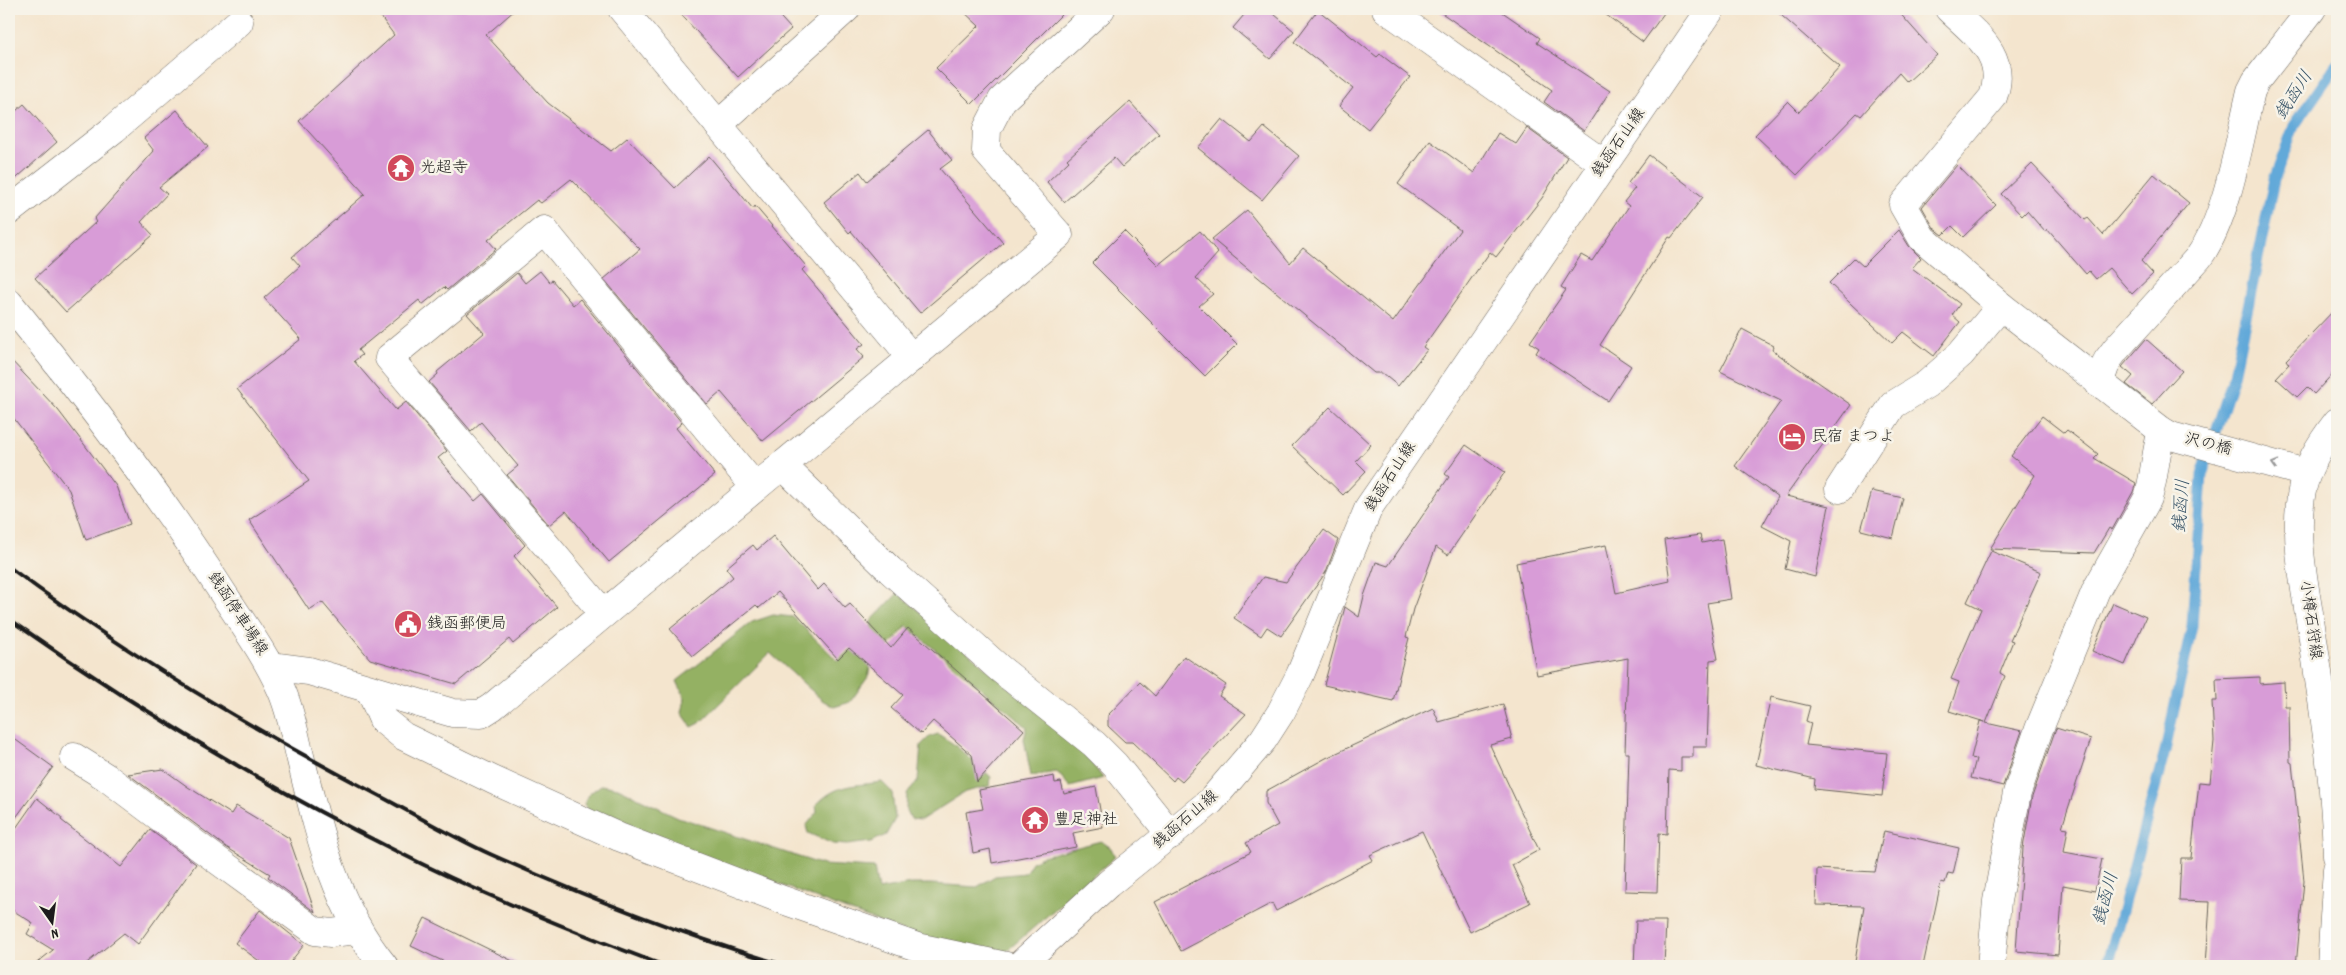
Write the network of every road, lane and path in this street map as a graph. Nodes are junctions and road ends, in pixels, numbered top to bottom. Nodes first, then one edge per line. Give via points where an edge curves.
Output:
1 (622, 9) edge
2 (846, 9) edge
3 (1101, 9) edge
4 (1386, 9) edge
5 (1711, 9) edge
6 (1949, 9) edge
7 (2312, 9) edge
8 (239, 22) dead end
9 (718, 125) junction
10 (1604, 164) junction
11 (9, 211) edge
12 (9, 303) edge
13 (2001, 306) junction
14 (912, 358) junction
15 (2099, 384) junction
16 (2337, 422) edge
17 (2166, 433) junction
18 (782, 465) junction
19 (2306, 473) junction
20 (755, 486) junction
21 (1839, 489) dead end
22 (603, 613) junction
23 (270, 666) junction
24 (370, 690) junction
25 (74, 757) dead end
26 (1172, 835) junction
27 (2337, 856) edge
28 (2337, 869) edge
29 (357, 930) junction
30 (384, 966) edge
31 (1006, 966) edge
32 (1018, 966) edge
33 (1991, 966) edge
34 (2331, 966) edge

1 - 9 street
2 - 9 street
3 - 14 street via 1002,100 987,129 986,151 1059,235
4 - 10 street
5 - 10 street, 銭函石山線
6 - 13 street via 1989,48 1998,83 1993,97 1903,205 1922,238
7 - 15 street via 2251,91 2220,217 2208,245 2116,349 2107,361
8 - 11 street via 114,130
9 - 14 street
10 - 26 street, 銭函石山線 via 1369,507 1300,675 1281,712 1239,770 1211,801
12 - 23 street, 銭函停車場線 via 73,382 188,539
13 - 15 street
13 - 21 street via 1961,354 1927,384 1893,405
14 - 18 street
15 - 17 street
16 - 19 street, 小樽石狩線 via 2317,450
19 -> 17 street, 沢の橋
17 - 33 street via 2156,450 2148,498 2093,598 2043,720 2017,794 1997,900
18 - 20 street
18 - 26 street via 890,570 999,668 1094,744
19 - 27 street, 小樽石狩線 via 2300,503 2299,536 2334,781
20 - 22 street
20 - 22 street via 544,230 389,358
22 - 24 street via 481,714 453,713
23 - 24 street via 308,671
23 - 29 street, 銭函停車場線 via 286,702 327,860
24 - 31 street via 383,720 403,736 620,837 917,947
25 - 29 street via 316,931
26 - 32 street, 銭函石山線 via 1108,884
28 - 34 street
29 - 30 street, 銭函停車場線

